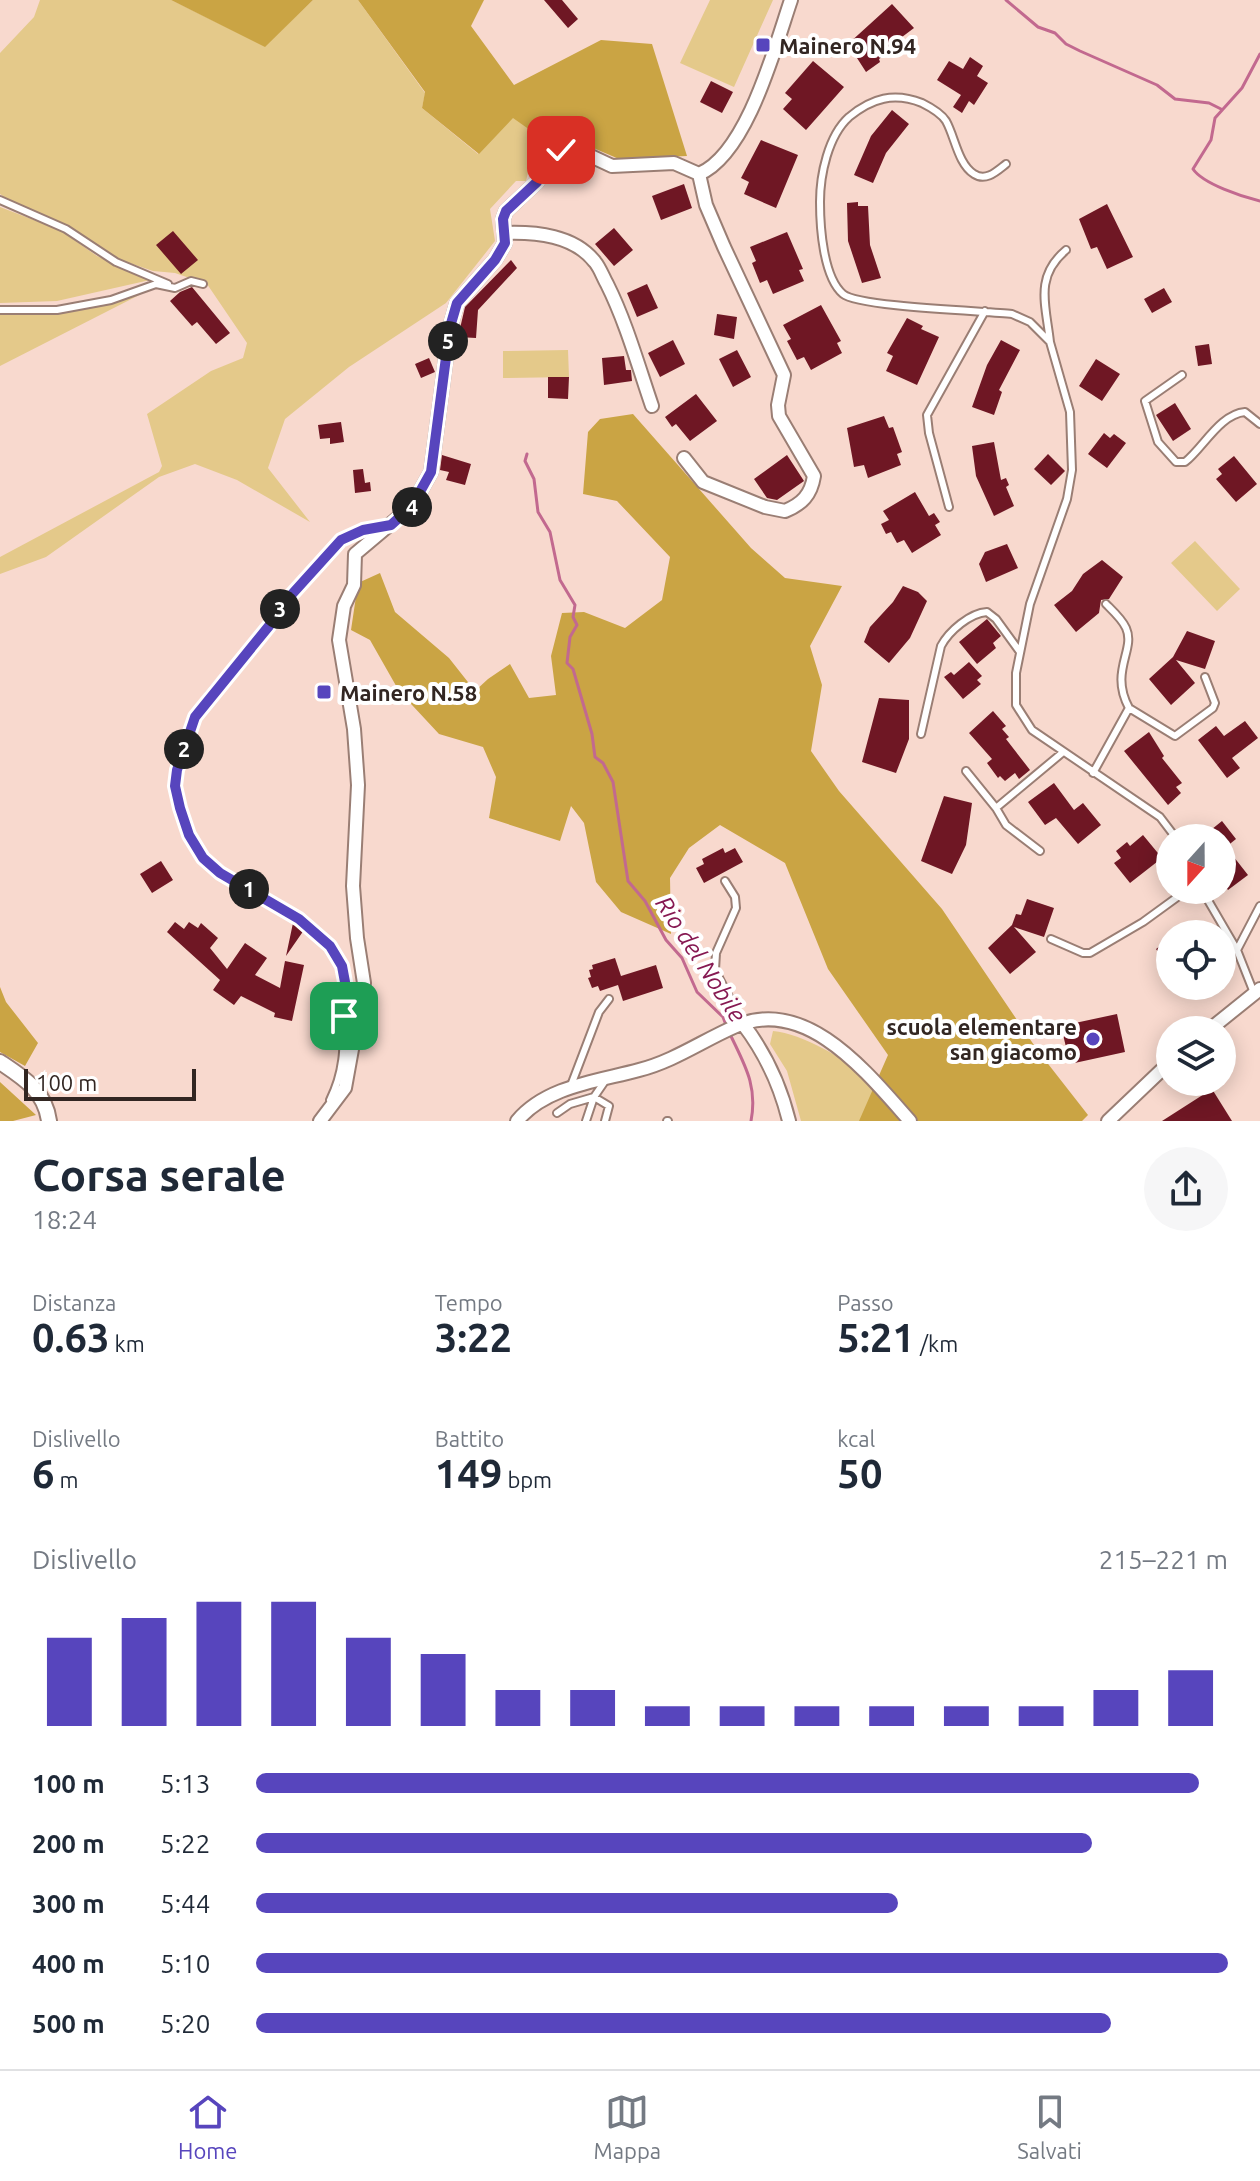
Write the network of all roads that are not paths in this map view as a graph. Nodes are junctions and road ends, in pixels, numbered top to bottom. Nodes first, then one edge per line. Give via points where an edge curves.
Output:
1 (791, 0) edge
2 (1006, 164) dead end
3 (699, 174) junction
4 (0, 200) edge
5 (505, 233) junction
6 (1066, 250) dead end
7 (203, 284) dead end
8 (175, 288) junction
9 (0, 310) edge
10 (985, 311) junction
11 (1050, 342) junction
12 (1182, 375) dead end
13 (652, 406) dead end
14 (1260, 424) edge
15 (684, 458) dead end
16 (949, 507) dead end
17 (391, 525) junction
18 (1106, 604) dead end
19 (1020, 652) junction
20 (1205, 677) dead end
21 (1129, 708) junction
22 (921, 734) dead end
23 (1062, 753) junction
24 (966, 771) dead end
25 (1093, 773) junction
26 (996, 808) junction
27 (1165, 824) edge
28 (1040, 851) dead end
29 (725, 881) dead end
30 (1168, 904) edge
31 (1210, 904) edge
32 (1260, 906) edge
33 (1051, 939) dead end
34 (1237, 950) junction
35 (1257, 991) edge
36 (609, 999) dead end
37 (1226, 1016) edge
38 (733, 1028) junction
39 (0, 1062) edge
40 (1156, 1075) edge
41 (607, 1077) junction
42 (570, 1088) junction
43 (594, 1097) junction
44 (557, 1113) dead end
45 (321, 1119) edge
46 (516, 1120) edge
47 (49, 1121) edge
48 (586, 1121) edge
49 (605, 1121) edge
50 (789, 1121) edge
51 (910, 1121) edge
52 (1108, 1121) edge

1 - 3 street via 758,98 729,149 713,168
2 - 10 lane via 990,176 973,174 944,117 927,105 891,96 876,99 839,130 831,142 820,196 824,250 846,297
3 - 5 street via 674,163 612,166 580,151 561,150 506,211
3 - 15 street via 706,205 784,375 779,416 814,476 812,488 795,507 775,509 703,482
4 - 8 lane
5 - 13 street via 549,235 595,262 617,304
5 - 17 street via 495,260 457,303 431,472 412,506
6 - 11 lane via 1055,260 1043,287
7 - 8 lane via 191,281
8 - 9 lane via 156,284 111,300 57,310
10 - 11 lane via 1030,322
10 - 16 lane via 927,415
11 - 19 lane via 1070,412 1072,470
12 - 14 lane via 1145,401 1158,442 1176,462 1195,455 1236,412 1245,412
17 - 45 street via 355,554 354,585 344,606 339,640 354,729 358,785 353,886 364,983 345,1088
17 - 45 lane via 341,540 284,603 195,717 175,786 189,835 203,858 299,919 330,946 342,966 342,1072
18 - 21 lane via 1129,638 1120,678
19 - 22 lane via 987,612 946,637
19 - 23 lane via 1016,705 1032,730
20 - 21 lane via 1213,708 1175,736
21 - 25 lane
23 - 25 lane
23 - 26 lane
24 - 26 lane
25 - 27 lane
26 - 28 lane via 1006,825
29 - 38 lane via 736,908 716,953 715,970
30 - 33 lane via 1090,953
31 - 34 lane
32 - 34 lane
34 - 35 lane
35 - 37 street
36 - 42 lane
38 - 41 street via 642,1070
38 - 50 street via 762,1049
38 - 51 street via 778,1018 804,1026 865,1070
39 - 47 street via 32,1083
40 - 52 street
41 - 42 street
41 - 43 lane
42 - 46 street
43 - 44 lane
43 - 48 lane
43 - 49 lane via 609,1106

